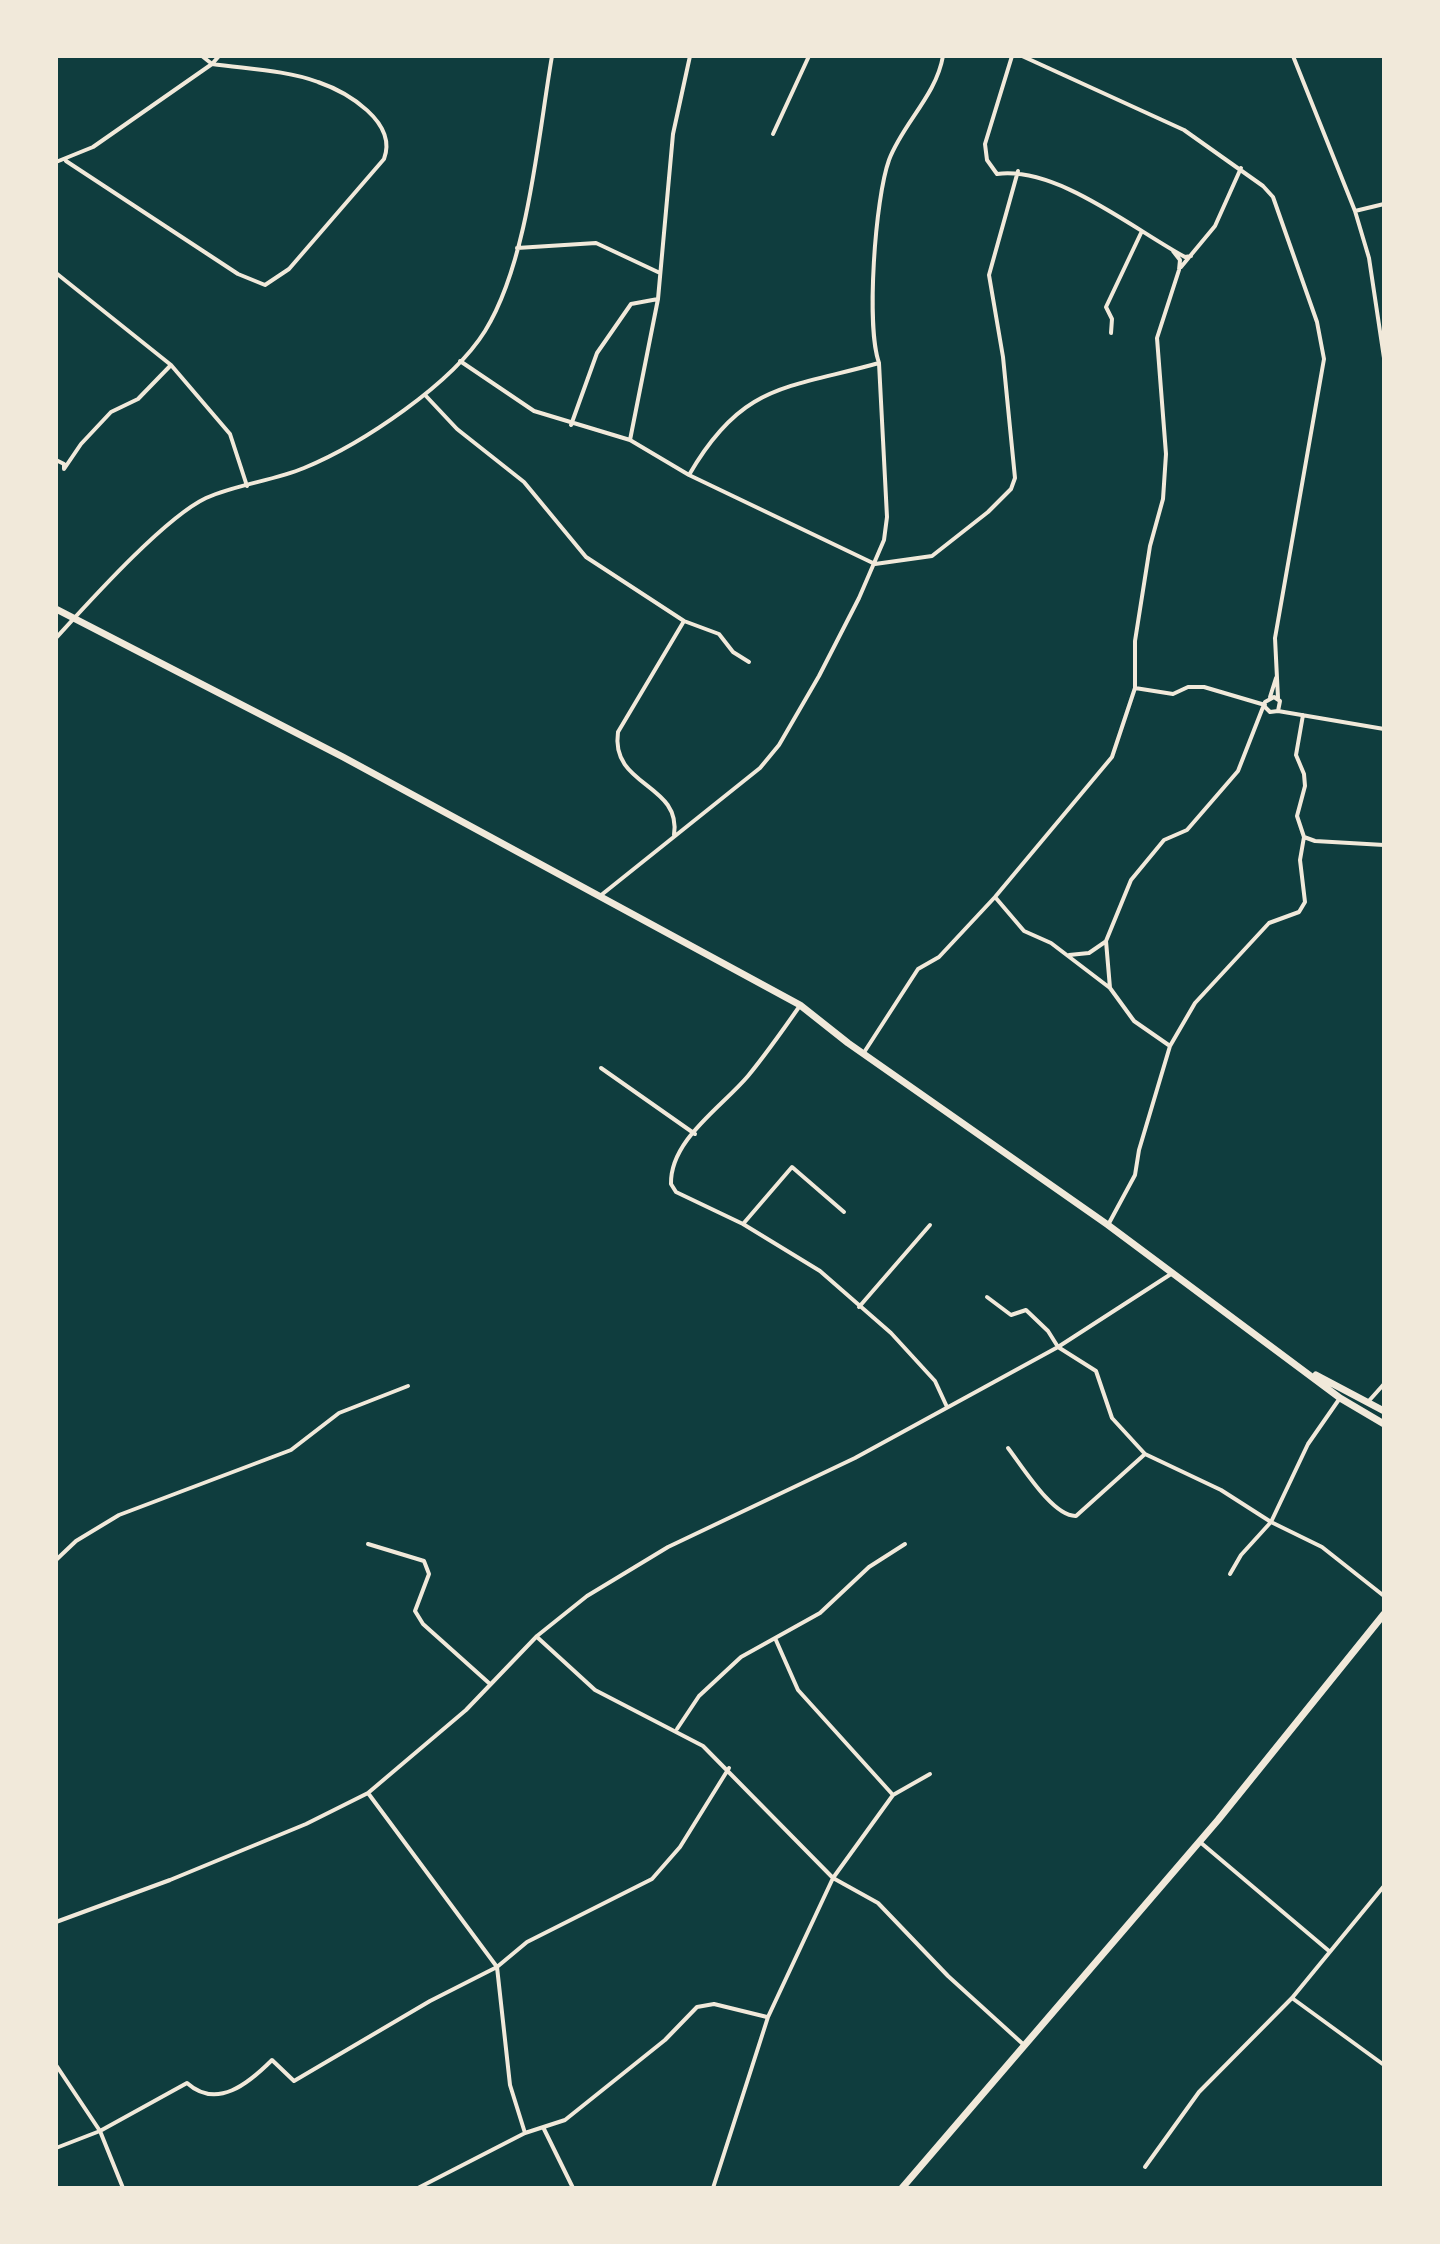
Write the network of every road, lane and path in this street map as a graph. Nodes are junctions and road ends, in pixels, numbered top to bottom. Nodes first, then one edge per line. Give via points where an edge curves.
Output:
1 (202, 56) edge
2 (219, 56) edge
3 (552, 56) edge
4 (690, 56) edge
5 (809, 56) edge
6 (943, 56) edge
7 (1012, 56) edge
8 (1022, 56) edge
9 (1293, 56) edge
10 (212, 64) junction
11 (773, 134) dead end
12 (66, 161) junction
13 (56, 162) edge
14 (1241, 168) junction
15 (1018, 171) junction
16 (1384, 204) edge
17 (1355, 211) junction
18 (1141, 233) junction
19 (517, 248) junction
20 (1173, 251) junction
21 (1191, 256) junction
22 (1179, 270) junction
23 (56, 273) edge
24 (660, 273) junction
25 (658, 299) junction
26 (1111, 333) dead end
27 (1384, 358) edge
28 (460, 361) junction
29 (879, 363) junction
30 (171, 365) junction
31 (426, 396) junction
32 (571, 425) junction
33 (630, 440) junction
34 (56, 460) edge
35 (689, 475) junction
36 (247, 486) junction
37 (875, 564) junction
38 (56, 609) edge
39 (74, 618) junction
40 (684, 621) junction
41 (56, 638) edge
42 (749, 662) dead end
43 (1277, 672) junction
44 (1135, 688) junction
45 (1279, 700) junction
46 (1267, 702) junction
47 (1278, 711) junction
48 (1290, 711) junction
49 (1270, 712) junction
50 (1260, 714) junction
51 (1303, 715) junction
52 (1384, 729) edge
53 (674, 835) junction
54 (1304, 837) junction
55 (1384, 845) edge
56 (600, 896) junction
57 (995, 897) junction
58 (1106, 941) junction
59 (1067, 955) junction
60 (1110, 988) junction
61 (800, 1005) junction
62 (1170, 1046) junction
63 (863, 1054) junction
64 (601, 1068) dead end
65 (695, 1134) junction
66 (844, 1212) dead end
67 (743, 1224) junction
68 (930, 1225) dead end
69 (1108, 1225) junction
70 (1171, 1274) junction
71 (987, 1297) dead end
72 (859, 1307) junction
73 (1058, 1347) junction
74 (1303, 1368) junction
75 (1384, 1384) edge
76 (408, 1386) dead end
77 (1340, 1398) junction
78 (1367, 1403) junction
79 (947, 1407) junction
80 (1384, 1411) edge
81 (1384, 1424) edge
82 (1008, 1448) dead end
83 (1145, 1454) junction
84 (1271, 1522) junction
85 (368, 1544) dead end
86 (905, 1544) dead end
87 (56, 1560) edge
88 (1230, 1574) dead end
89 (1384, 1596) edge
90 (1384, 1614) edge
91 (537, 1636) junction
92 (775, 1638) junction
93 (490, 1684) junction
94 (677, 1729) junction
95 (729, 1768) junction
96 (930, 1774) dead end
97 (368, 1793) junction
98 (893, 1795) junction
99 (1199, 1841) junction
100 (833, 1878) junction
101 (1384, 1886) edge
102 (56, 1922) edge
103 (1329, 1951) junction
104 (497, 1967) junction
105 (1292, 1998) junction
106 (768, 2017) junction
107 (1024, 2045) junction
108 (56, 2065) edge
109 (1384, 2065) edge
110 (543, 2127) junction
111 (100, 2131) junction
112 (525, 2133) junction
113 (56, 2148) edge
114 (1145, 2167) dead end
115 (123, 2188) edge
116 (418, 2188) edge
117 (573, 2188) edge
118 (713, 2188) edge
119 (902, 2188) edge

1 - 10 street
2 - 10 street
3 - 19 street
4 - 24 street via 673,134
5 - 11 street
6 - 29 street via 925,103 889,160 874,265 873,346
7 - 15 street via 985,144 987,160 997,174
8 - 14 street via 1184,130
9 - 17 street
10 - 12 street
10 - 12 street via 315,80 341,92 383,128 384,159 289,269 265,285 238,274
12 - 13 street
14 - 21 street via 1215,226
14 - 43 street via 1273,197 1317,322 1324,359 1275,638
15 - 18 street via 1080,195
15 - 37 street via 989,275 1003,357 1015,478 1011,489 932,556
16 - 17 street
17 - 27 street via 1369,258
18 - 20 street
18 - 26 street via 1106,307
19 - 24 street via 596,243
19 - 28 street via 485,331
20 - 21 street
20 - 22 street
21 - 22 street
22 - 44 street via 1157,338 1166,454 1135,641
23 - 30 street
24 - 25 street
25 - 32 street via 631,304 607,337
25 - 33 street
28 - 31 street
28 - 32 street via 534,411
29 - 35 street via 783,387 739,410 708,442
29 - 37 street via 887,517
30 - 34 street via 138,399 111,412 64,469
30 - 36 street via 230,434
31 - 36 street via 305,468
31 - 40 street via 457,429 524,482 586,557
32 - 33 street
33 - 35 street
35 - 37 street
36 - 39 street via 204,499 171,524
37 - 53 street via 779,745 760,768
38 - 39 main road
39 - 41 street
39 - 56 main road
40 - 42 street via 719,634
40 - 53 street via 618,732 616,748 622,765 668,804 676,822
43 - 45 street
43 - 46 street
44 - 46 street via 1173,694 1204,687
44 - 57 street via 1112,757
45 - 46 street
45 - 47 street
45 - 48 street
46 - 49 street
46 - 50 street
47 - 48 street
47 - 49 street
48 - 51 street
49 - 50 street
50 - 58 street via 1238,771 1187,830 1164,840 1131,880
51 - 52 street
51 - 54 street via 1296,755 1304,774 1297,816
53 - 56 street
54 - 55 street
54 - 62 street via 1300,860 1305,902 1299,912 1269,923 1254,937 1195,1003
56 - 61 main road
57 - 59 street via 1024,931
57 - 63 street via 939,957 918,969
58 - 59 street via 1089,953
58 - 60 street
59 - 60 street
60 - 62 street via 1134,1021
61 - 63 main road
61 - 65 street via 746,1078
62 - 69 street via 1135,1175
63 - 69 main road
64 - 65 street
65 - 67 street via 675,1161 671,1184 676,1192
66 - 67 street via 792,1167
67 - 72 street via 799,1256
68 - 72 street
69 - 70 main road
70 - 73 street
70 - 74 main road
71 - 73 street via 1011,1315 1026,1310
72 - 79 street via 935,1381
73 - 79 street
73 - 83 street via 1096,1371 1112,1418
74 - 77 main road
74 - 78 main road
75 - 78 street
76 - 87 street via 339,1413 291,1450 119,1515
77 - 81 main road
77 - 84 street via 1308,1444
78 - 80 main road
79 - 91 street via 855,1458 668,1547 587,1596
82 - 83 street via 1058,1511 1070,1517
83 - 84 street via 1221,1490
84 - 88 street
84 - 89 street via 1322,1547
85 - 93 street via 424,1561 429,1574 415,1611
86 - 92 street via 869,1567 820,1613
90 - 99 main road
91 - 93 street
91 - 94 street via 595,1690
92 - 94 street via 741,1657 709,1686
92 - 98 street via 798,1690
93 - 97 street
94 - 95 street
95 - 100 street
95 - 104 street via 680,1847 652,1879 527,1942
96 - 98 street
97 - 102 street via 306,1824
97 - 104 street
98 - 100 street
99 - 103 street
99 - 107 main road
100 - 106 street
100 - 107 street via 878,1903
101 - 103 street
103 - 105 street
104 - 111 street via 294,2081 272,2060 246,2086 210,2096 187,2083
104 - 112 street via 510,2085
105 - 109 street
105 - 114 street via 1199,2092
106 - 110 street via 714,2004 697,2007 665,2040 565,2120
106 - 118 street
107 - 119 main road
108 - 111 street
110 - 112 street
110 - 117 street
111 - 113 street
111 - 115 street
112 - 116 street

